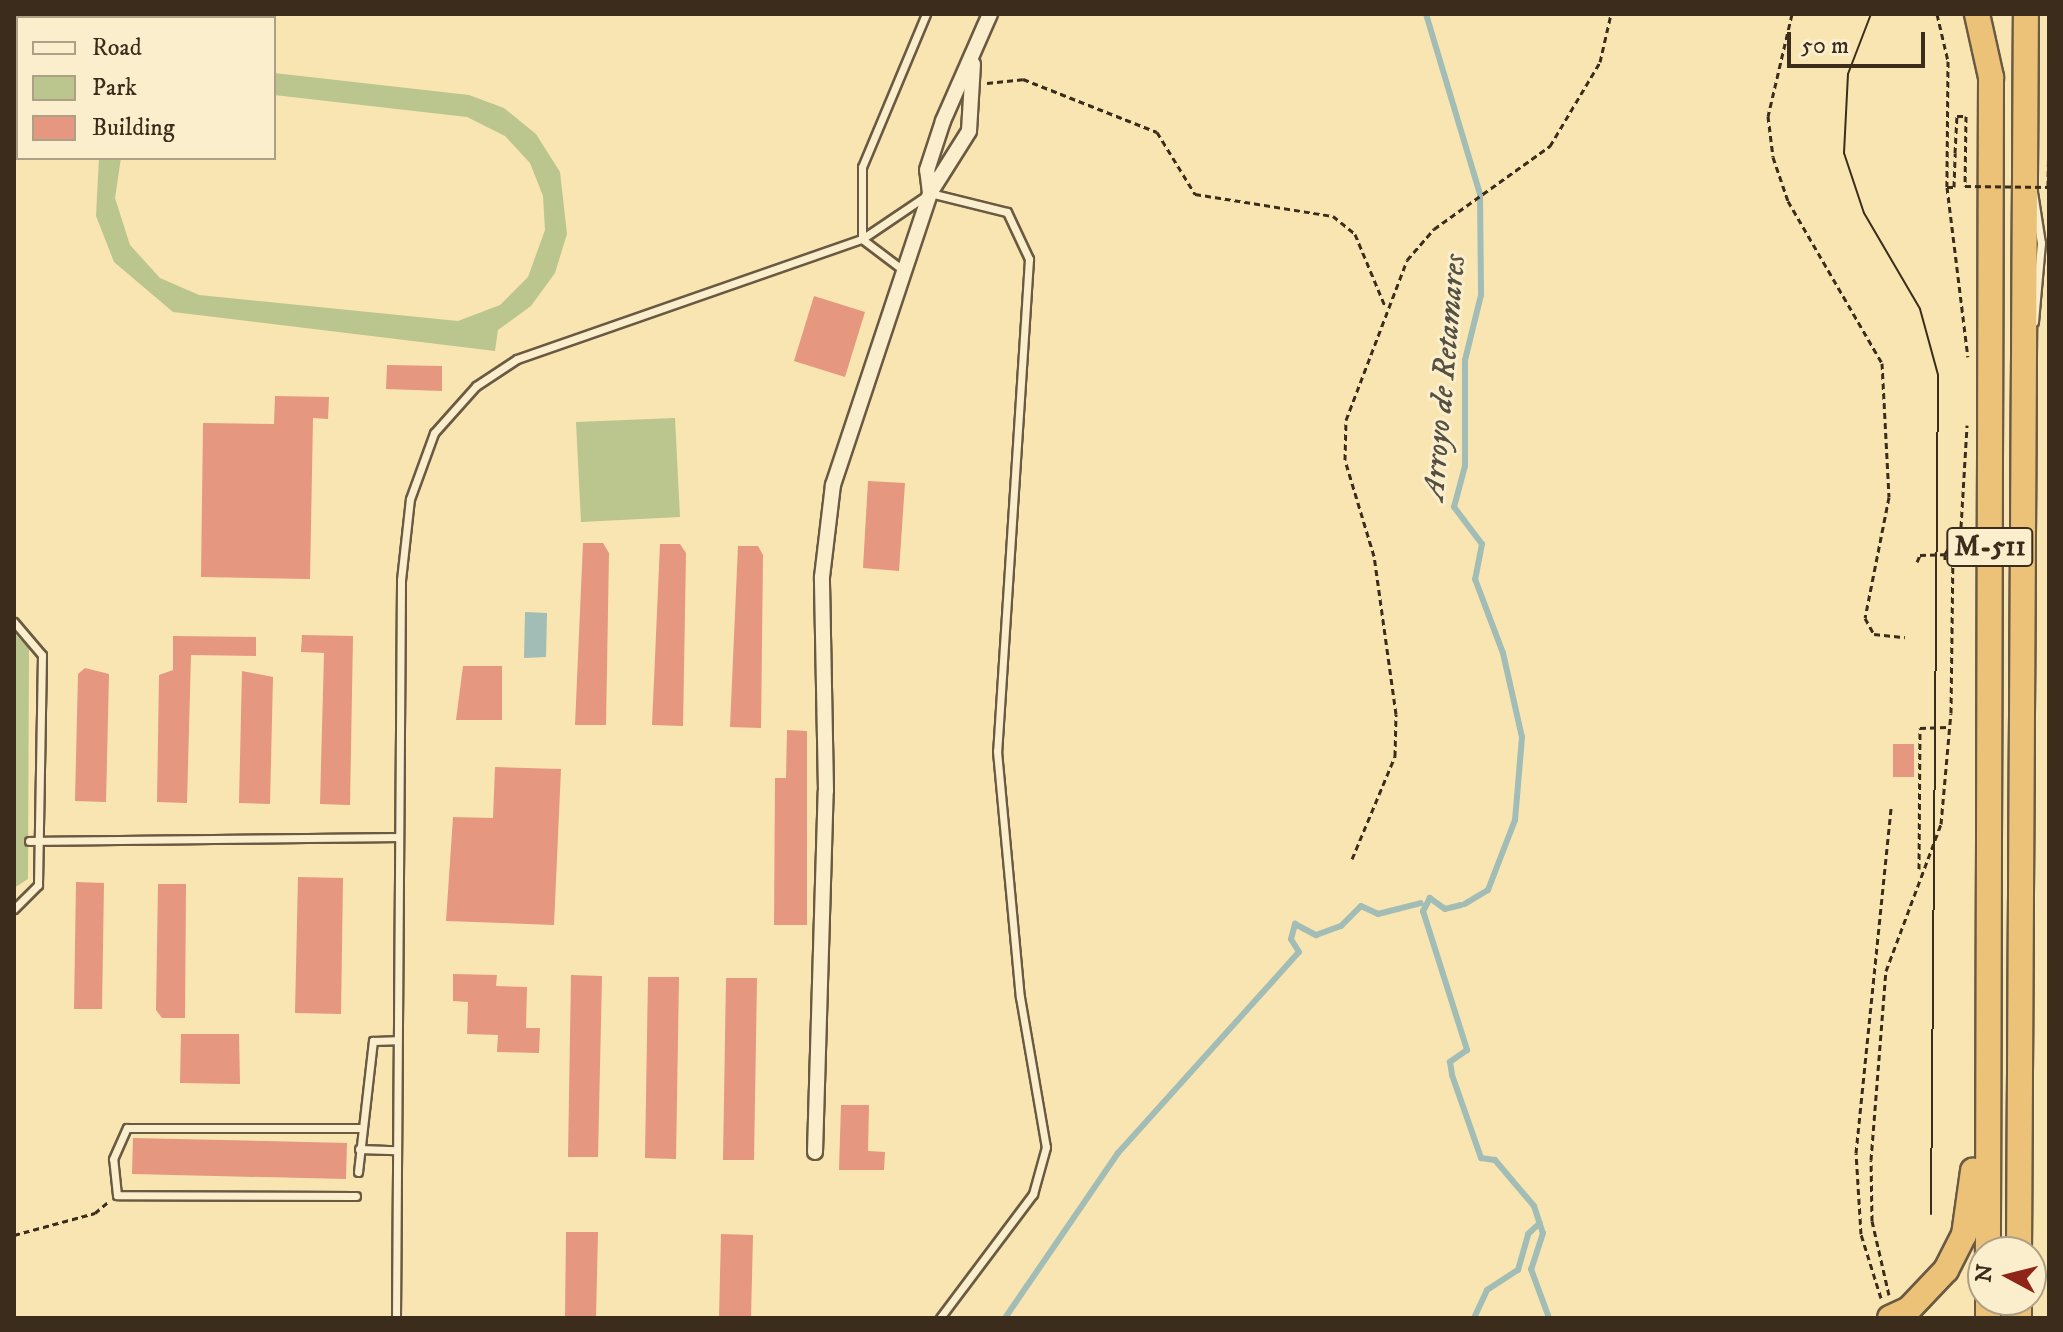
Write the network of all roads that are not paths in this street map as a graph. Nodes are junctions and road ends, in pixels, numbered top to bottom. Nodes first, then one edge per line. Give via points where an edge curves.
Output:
1 (926, 14) edge
2 (990, 14) edge
3 (1977, 14) edge
4 (2026, 14) edge
5 (973, 64) junction
6 (930, 193) junction
7 (862, 239) junction
8 (903, 270) junction
9 (14, 622) edge
10 (398, 837) junction
11 (29, 841) dead end
12 (40, 841) junction
13 (14, 909) edge
14 (396, 1040) junction
15 (359, 1128) junction
16 (1983, 1139) junction
17 (359, 1149) junction
18 (396, 1150) junction
19 (815, 1152) dead end
20 (358, 1172) dead end
21 (356, 1196) dead end
22 (1987, 1236) edge
23 (2019, 1236) edge
24 (1890, 1314) edge
25 (396, 1318) edge
26 (940, 1318) edge

1 - 7 lane via 862,167
2 - 5 street
3 - 16 highway, M-511 via 1991,77 1992,174
4 - 23 highway, M-511
5 - 6 street via 943,121 927,170
5 - 6 street via 969,131
6 - 7 lane
6 - 8 street
6 - 26 lane via 1007,212 1029,259 997,751 1020,997 1046,1147 1033,1194
7 - 8 lane via 882,262
7 - 10 lane via 517,359 476,386 434,433 410,499 401,580
8 - 19 street via 833,485 822,577 826,791
9 - 12 lane via 42,655
10 - 12 lane
10 - 14 lane
11 - 12 lane
12 - 13 lane via 38,885
14 - 15 lane via 373,1041
14 - 18 lane
15 - 17 lane
15 - 21 lane via 127,1128 113,1159 117,1195
16 - 22 highway, M-511
16 - 24 highway via 1973,1159 1964,1235 1946,1270
17 - 18 lane
17 - 20 lane
18 - 25 lane

